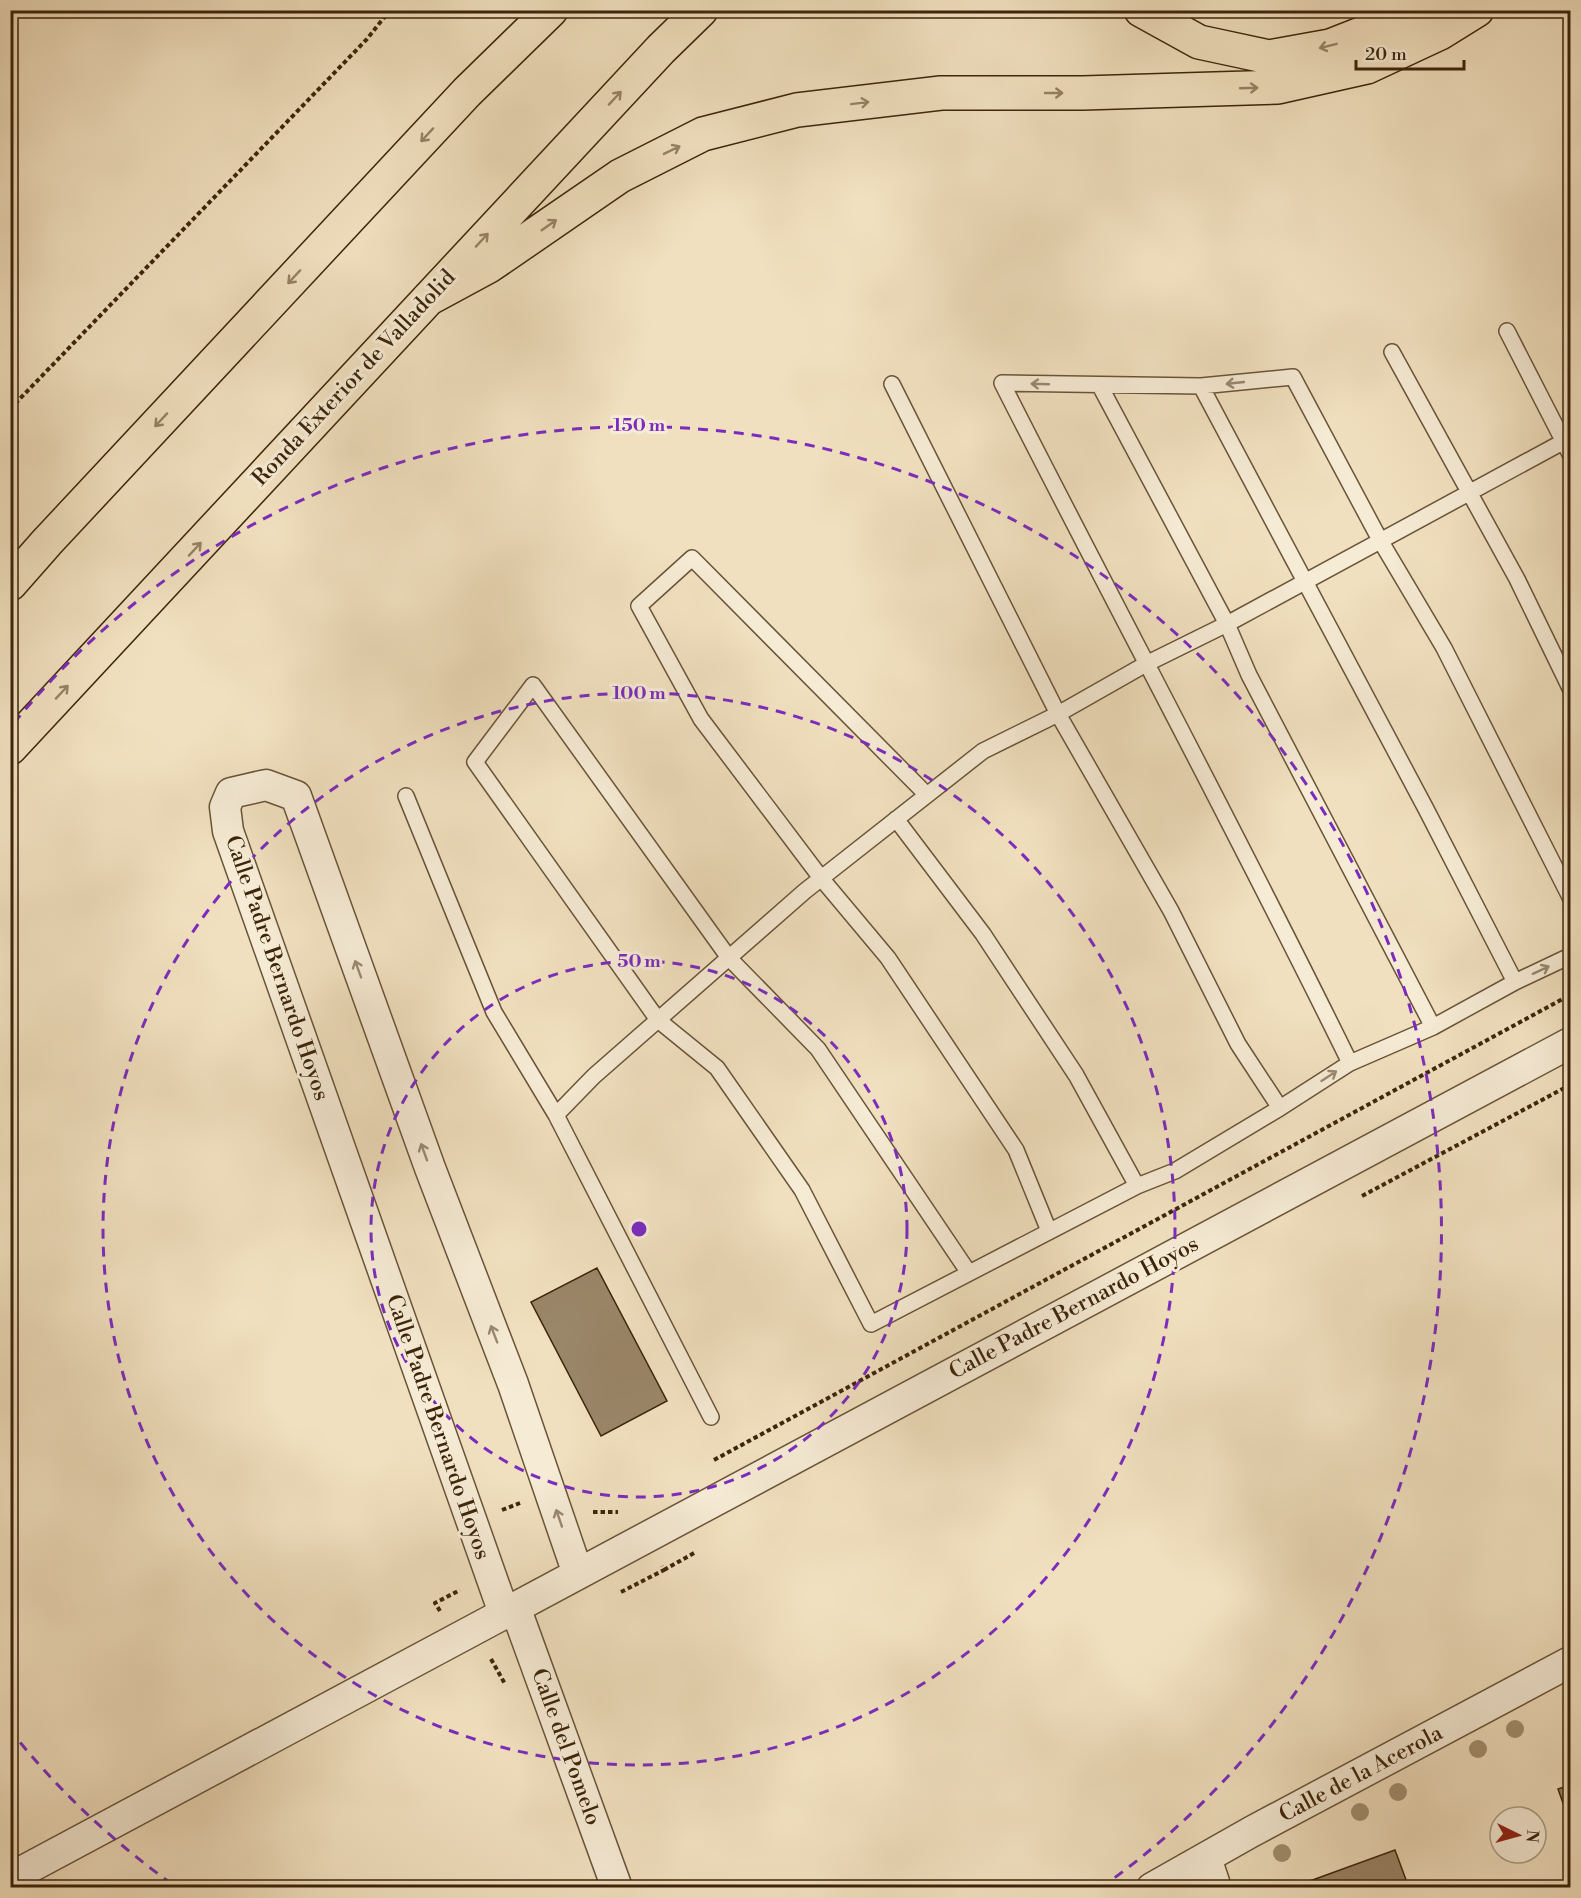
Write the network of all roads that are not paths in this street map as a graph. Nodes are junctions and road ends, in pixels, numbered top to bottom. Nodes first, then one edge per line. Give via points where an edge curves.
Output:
1 (520, 10) edge
2 (551, 10) edge
3 (701, 10) edge
4 (1141, 10) edge
5 (1422, 10) edge
6 (1477, 10) edge
7 (467, 92) junction
8 (428, 298) junction
9 (1507, 331) dead end
10 (1392, 352) dead end
11 (891, 384) dead end
12 (1100, 386) junction
13 (1201, 386) junction
14 (1568, 445) edge
15 (1470, 494) junction
16 (1380, 540) junction
17 (1305, 582) junction
18 (10, 584) edge
19 (1227, 624) junction
20 (1146, 664) junction
21 (1570, 688) edge
22 (1058, 714) junction
23 (10, 747) edge
24 (927, 795) junction
25 (406, 796) dead end
26 (897, 819) junction
27 (821, 878) junction
28 (1570, 897) edge
29 (1570, 956) edge
30 (729, 958) junction
31 (1515, 982) junction
32 (658, 1020) junction
33 (1433, 1027) junction
34 (1570, 1043) edge
35 (1350, 1063) junction
36 (1280, 1108) junction
37 (556, 1115) junction
38 (1137, 1186) junction
39 (1049, 1231) junction
40 (969, 1273) junction
41 (711, 1417) dead end
42 (578, 1574) junction
43 (510, 1610) junction
44 (1570, 1662) edge
45 (1206, 1858) junction
46 (10, 1878) edge
47 (617, 1887) edge
48 (1152, 1887) edge
49 (1216, 1887) edge

1 - 7 highway
2 - 7 highway
8 -> 3 highway, Ronda Exterior de Valladolid
5 -> 4 highway via 1330,46 1269,57 1199,42
8 -> 6 highway via 489,266 620,176 704,134 797,110 941,93 1278,87 1367,67 1440,33
7 -> 18 highway
23 -> 8 highway, Ronda Exterior de Valladolid
9 - 14 lane
10 - 15 lane
11 - 22 lane
12 - 13 lane
12 - 19 lane
12 -> 20 lane via 1002,383
16 -> 13 lane via 1293,377
13 - 17 lane
14 - 15 lane
15 - 16 lane
15 - 21 lane
16 - 17 lane
16 - 28 lane via 1444,648
17 - 19 lane
17 - 31 lane
19 - 20 lane
19 - 33 lane via 1249,675
20 - 22 lane
20 - 35 lane via 1287,933
22 - 24 lane via 982,751
22 - 36 lane via 1171,911 1239,1044
24 - 26 lane
24 - 27 lane via 692,558 639,606 701,719
25 - 37 lane via 494,1011
26 - 27 lane
26 - 38 lane via 983,934 1070,1066
27 - 30 lane
27 - 39 lane via 888,958 1016,1150
31 -> 29 lane
30 - 32 lane
30 - 32 lane via 533,685 475,762
30 - 40 lane via 818,1049
31 - 33 lane
32 - 37 lane
32 - 40 lane via 717,1068 802,1190 871,1324
33 - 35 lane
34 - 42 street, Calle Padre Bernardo Hoyos
36 -> 35 lane
36 - 38 lane via 1175,1171
37 - 41 lane
38 - 39 lane
39 - 40 lane
42 - 43 street, Calle Padre Bernardo Hoyos
42 -> 43 street, Calle Padre Bernardo Hoyos via 513,1384 430,1168 296,796 266,785 231,793 225,807 228,831
43 - 46 street, Calle Padre Bernardo Hoyos
43 - 47 street, Calle del Pomelo
44 - 45 street, Calle de la Acerola
45 - 48 street, Calle de la Acerola
45 - 49 street

